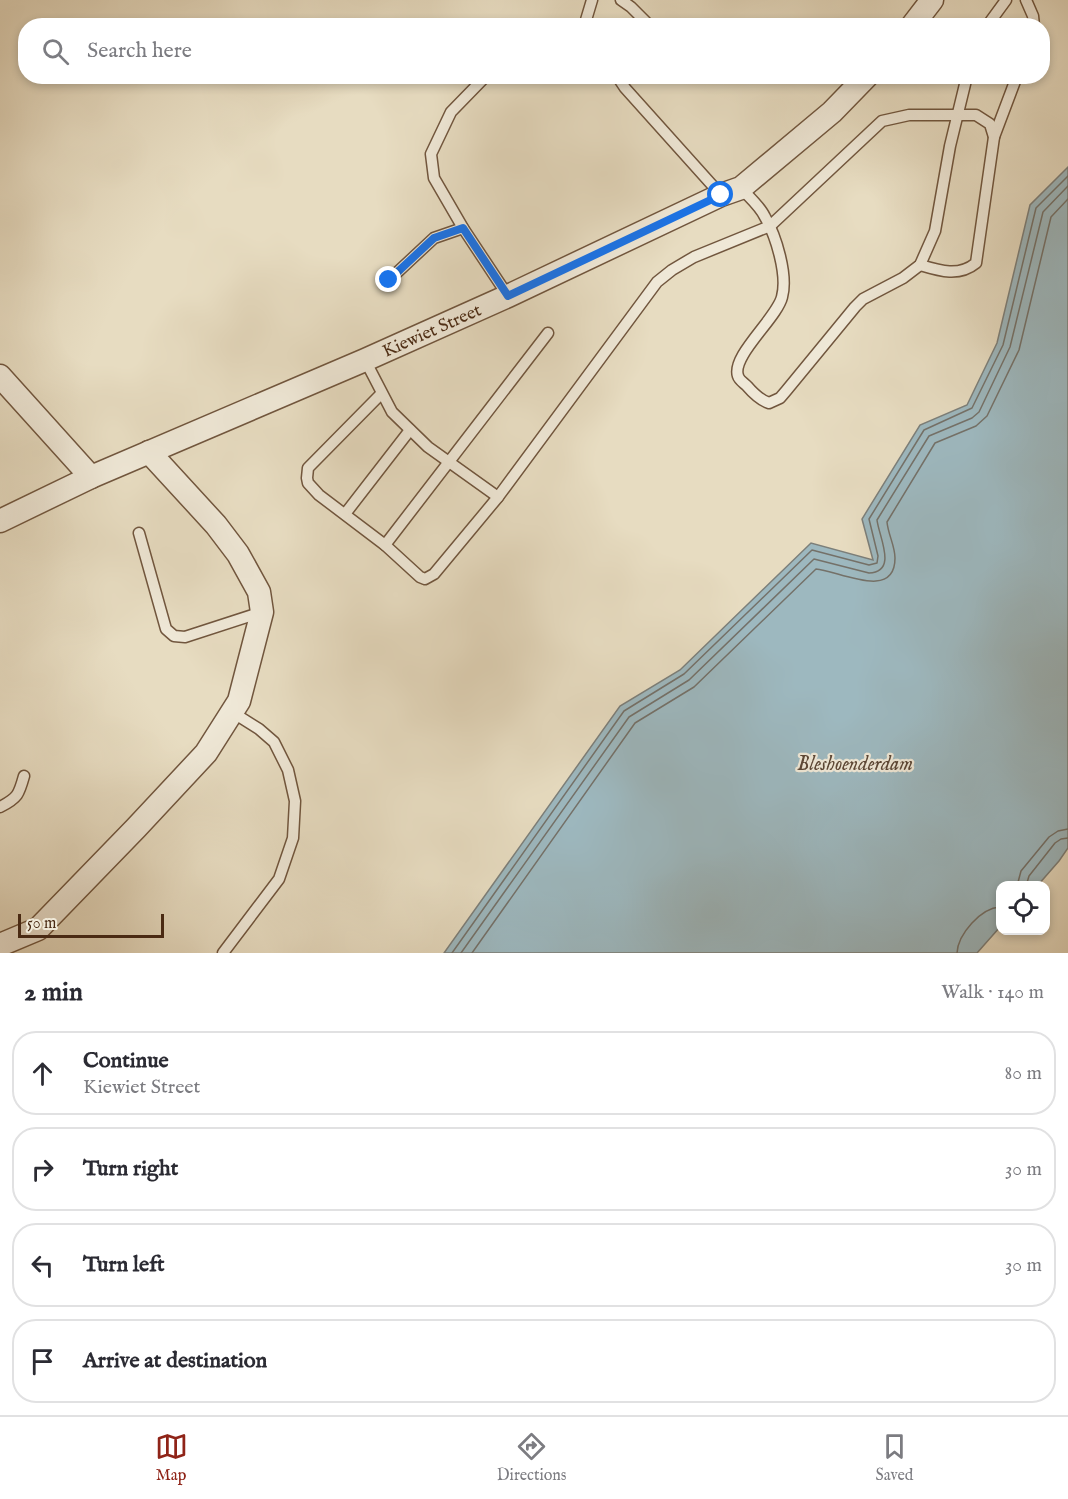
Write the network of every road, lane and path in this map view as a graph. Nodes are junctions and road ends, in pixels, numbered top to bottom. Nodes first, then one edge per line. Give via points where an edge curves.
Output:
1 (592, 0) edge
2 (621, 0) edge
3 (932, 0) edge
4 (1006, 0) edge
5 (1026, 0) edge
6 (587, 18) edge
7 (642, 18) edge
8 (918, 18) edge
9 (993, 18) edge
10 (1033, 18) edge
11 (478, 84) edge
12 (622, 84) edge
13 (859, 84) edge
14 (965, 84) edge
15 (1014, 84) edge
16 (958, 115) junction
17 (994, 137) junction
18 (731, 192) junction
19 (770, 226) junction
20 (463, 228) junction
21 (920, 265) junction
22 (389, 280) dead end
23 (508, 296) junction
24 (548, 333) dead end
25 (365, 360) junction
26 (0, 376) edge
27 (381, 394) junction
28 (410, 430) junction
29 (149, 452) junction
30 (449, 462) junction
31 (91, 477) junction
32 (498, 498) junction
33 (345, 514) junction
34 (0, 521) edge
35 (139, 533) dead end
36 (385, 545) junction
37 (262, 612) junction
38 (232, 712) junction
39 (24, 776) dead end
40 (0, 807) edge
41 (0, 945) edge
42 (223, 953) edge

1 - 6 lane
2 - 7 lane
3 - 8 street
4 - 9 lane
5 - 10 lane
11 - 20 lane via 451,112 431,154 434,178
12 - 18 lane
13 - 18 street, Kiewiet Street via 832,112
14 - 16 lane
15 - 17 lane
16 - 17 lane via 976,115 990,124
16 - 19 lane via 909,115 882,121
16 - 21 lane via 935,231
17 - 21 lane via 976,263 967,270 944,272
18 - 19 lane via 764,214
18 - 23 street, Kiewiet Street
19 - 21 lane via 781,261 782,297 737,367 742,381 769,403 780,398 855,306
19 - 32 lane via 694,257 657,282
20 - 22 lane via 434,238
20 - 23 lane
23 - 25 street, Kiewiet Street
24 - 30 lane
25 - 27 lane
25 - 29 street, Kiewiet Street
26 - 31 street
27 - 28 lane
27 - 33 lane via 307,472 308,483
28 - 30 lane
28 - 33 lane
29 - 31 street, Kiewiet Street
29 - 37 street via 238,554 259,592
30 - 32 lane
30 - 36 lane
31 - 34 street, Kiewiet Street
32 - 36 lane via 430,577 420,577
33 - 36 lane
35 - 37 lane via 166,628 174,636 185,637
37 - 38 street via 239,701
38 - 41 street via 206,753 38,929
38 - 42 lane via 274,742 288,770 295,801 293,838 279,879
39 - 40 lane via 19,794

